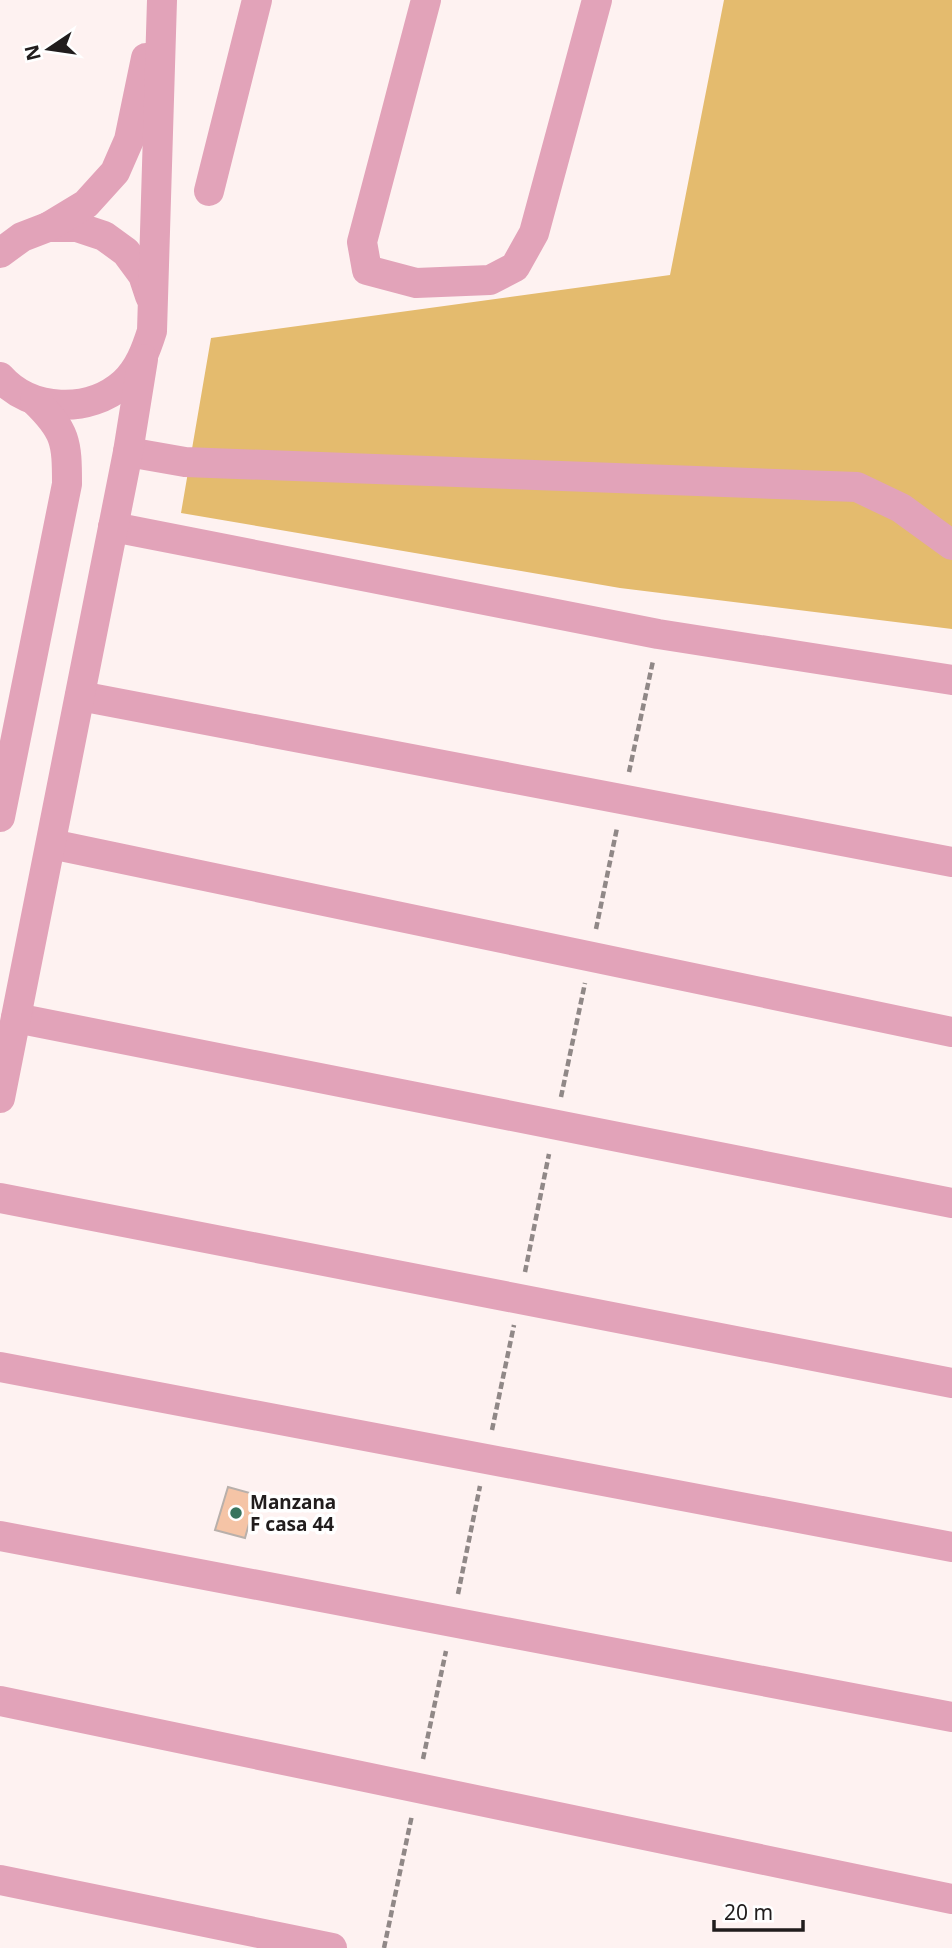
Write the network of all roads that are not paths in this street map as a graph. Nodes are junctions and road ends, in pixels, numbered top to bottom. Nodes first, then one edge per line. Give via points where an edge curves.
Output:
1 (160, 0) edge
2 (257, 0) edge
3 (426, 0) edge
4 (597, 0) edge
5 (209, 191) dead end
6 (48, 228) junction
7 (0, 253) edge
8 (152, 302) junction
9 (143, 359) junction
10 (3, 382) edge
11 (35, 401) junction
12 (128, 452) junction
13 (113, 527) junction
14 (952, 545) edge
15 (952, 680) edge
16 (80, 696) junction
17 (0, 817) edge
18 (51, 844) junction
19 (952, 862) edge
20 (16, 1018) junction
21 (952, 1031) edge
22 (0, 1098) edge
23 (0, 1198) edge
24 (952, 1203) edge
25 (0, 1367) edge
26 (952, 1383) edge
27 (0, 1536) edge
28 (952, 1547) edge
29 (0, 1702) edge
30 (952, 1717) edge
31 (0, 1880) edge
32 (952, 1899) edge
33 (332, 1948) edge

1 - 6 street via 129,140 116,172 86,204
1 - 8 street
2 - 5 street
3 - 4 street via 362,242 367,270 416,283 490,280 515,267 534,233
6 - 7 street via 22,237
6 - 8 street via 76,227 104,236 126,252 143,275
8 - 9 street via 152,331
9 - 11 street via 124,383 97,400 67,406
9 - 12 street
10 - 11 street
11 - 17 street via 60,430 67,484
12 - 13 street
12 - 14 street via 185,463 857,487 901,508
13 - 15 street via 658,634
13 - 16 street
16 - 18 street
16 - 19 street
18 - 20 street
18 - 21 street
20 - 22 street
20 - 24 street
23 - 26 street
25 - 28 street
27 - 30 street
29 - 32 street
31 - 33 street

